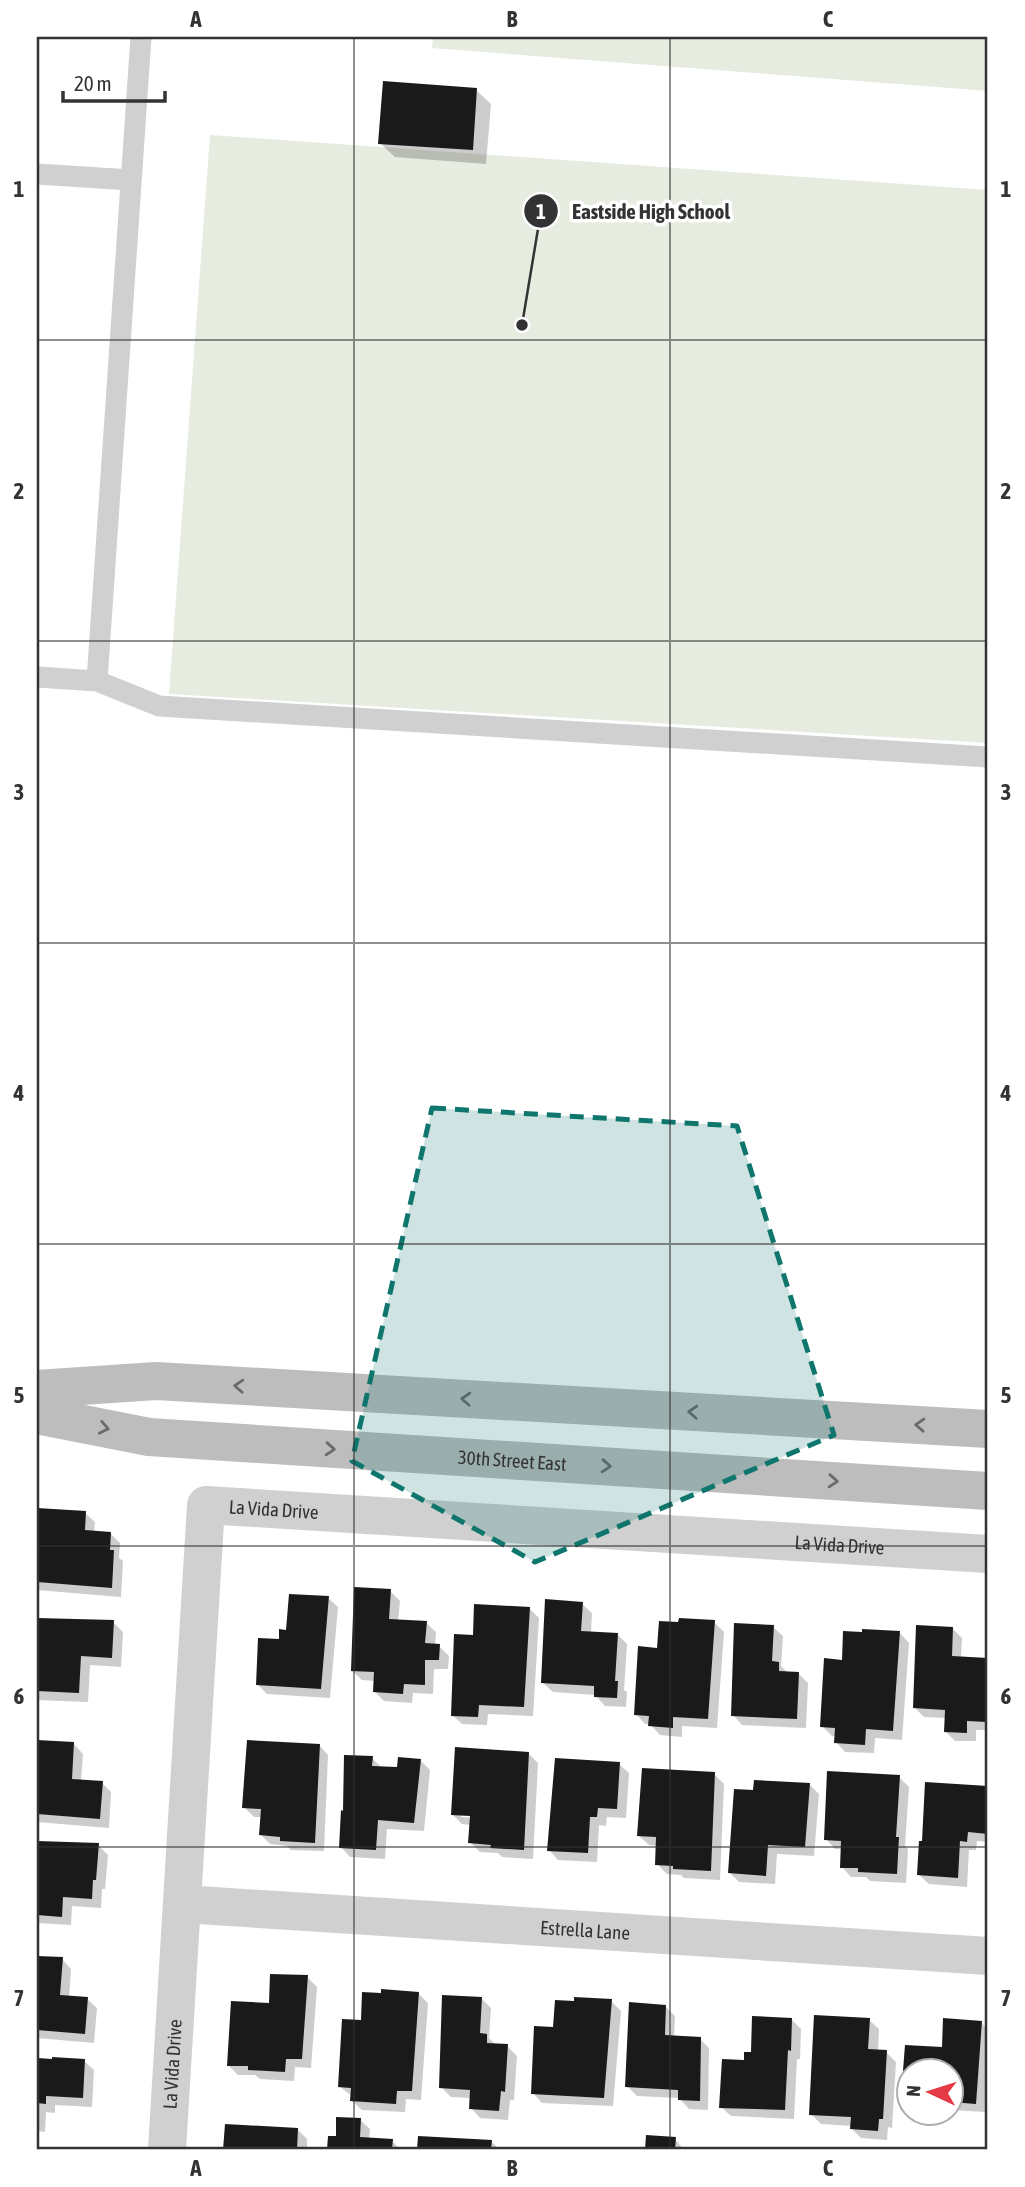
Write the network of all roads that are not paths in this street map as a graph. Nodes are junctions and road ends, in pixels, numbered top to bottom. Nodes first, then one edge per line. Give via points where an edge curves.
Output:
1 (141, 37) edge
2 (37, 174) edge
3 (131, 180) junction
4 (37, 677) edge
5 (97, 681) junction
6 (988, 757) edge
7 (37, 1389) edge
8 (37, 1415) edge
9 (988, 1429) edge
10 (988, 1491) edge
11 (988, 1554) edge
12 (182, 1904) junction
13 (988, 1956) edge
14 (167, 2150) edge

1 - 3 lane
2 - 3 lane
3 - 5 lane
4 - 5 lane
5 - 6 lane via 159,706
9 -> 7 main road via 156,1381
8 -> 10 main road, 30th Street East via 149,1437
11 - 12 street, La Vida Drive via 206,1505
12 - 13 street, Estrella Lane
12 - 14 street, La Vida Drive

